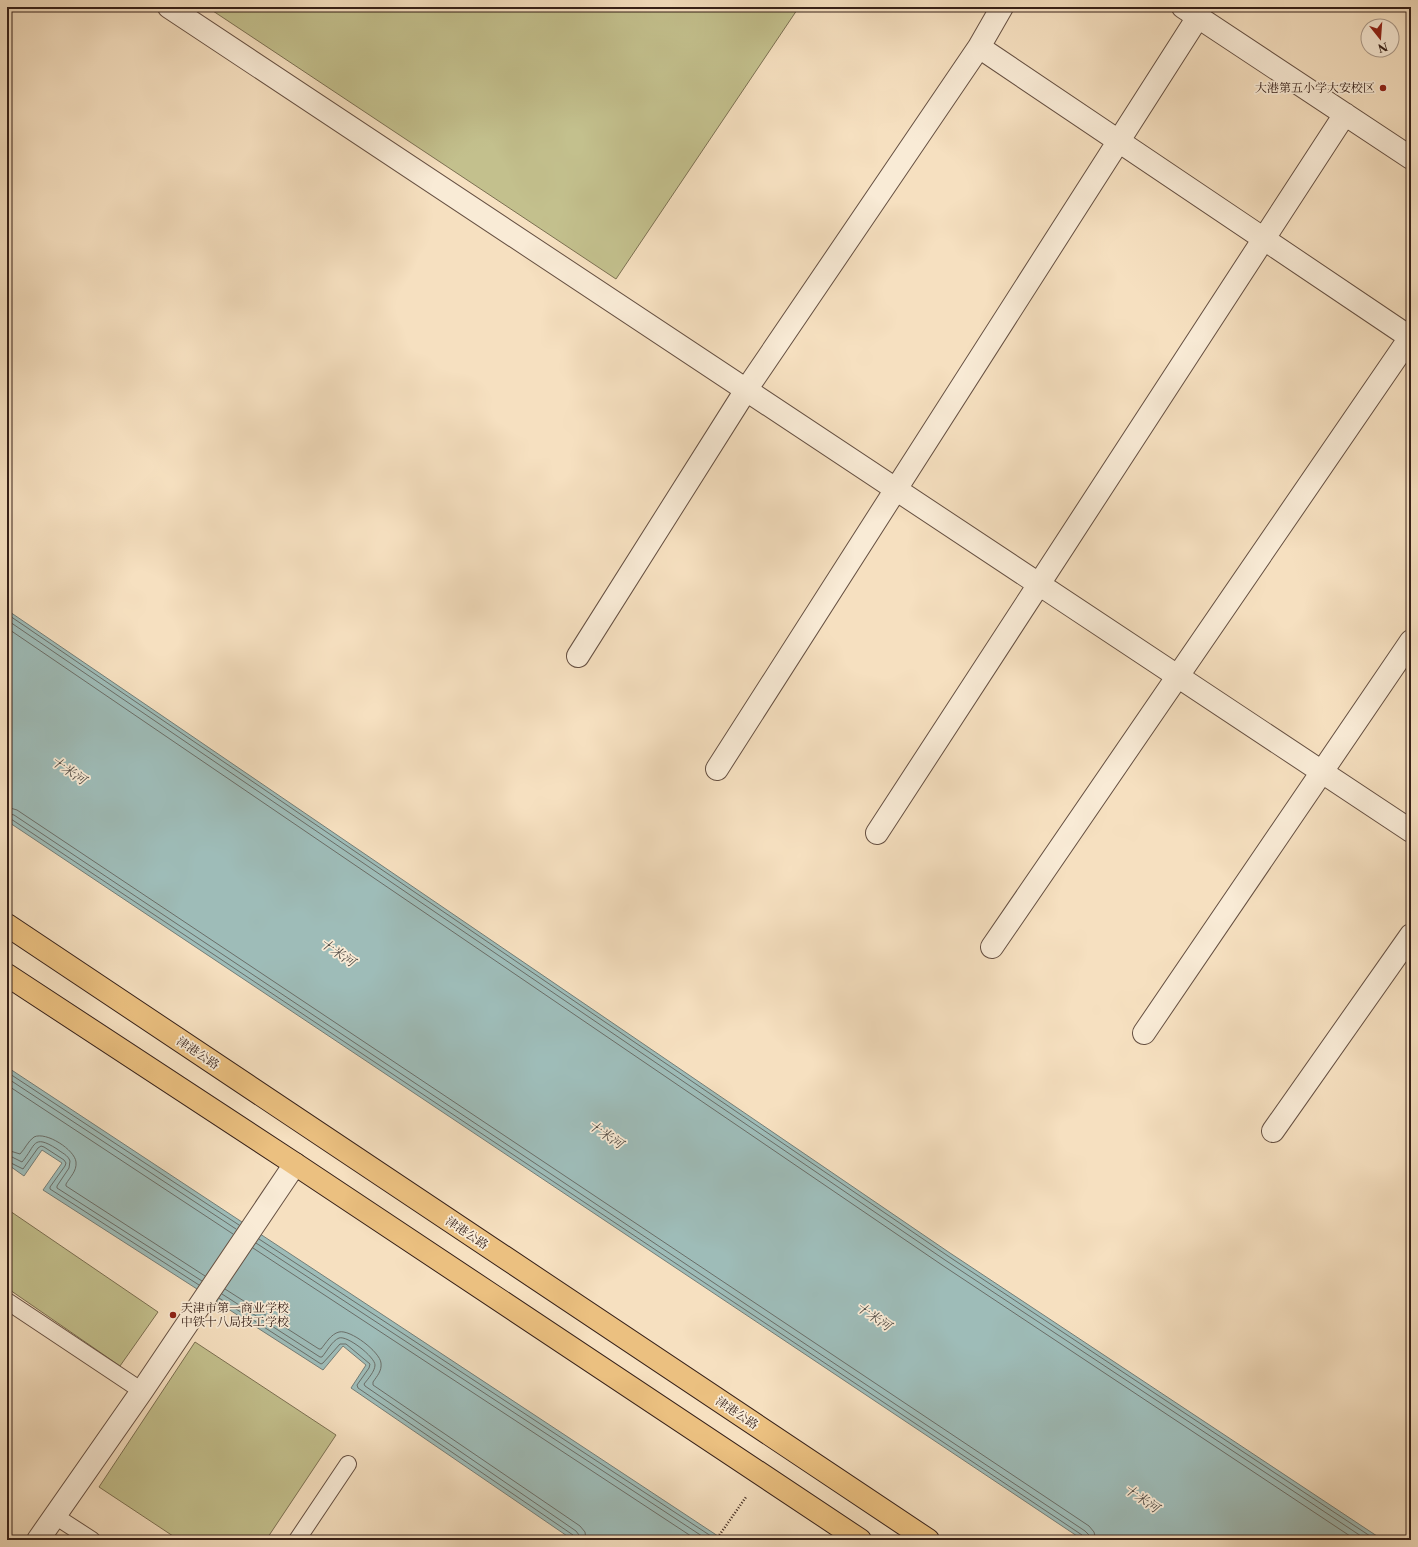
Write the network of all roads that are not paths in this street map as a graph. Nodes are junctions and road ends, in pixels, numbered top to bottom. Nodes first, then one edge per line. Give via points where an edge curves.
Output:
1 (169, 7) edge
2 (1002, 7) edge
3 (1190, 12) edge
4 (979, 47) junction
5 (1346, 114) junction
6 (1118, 141) junction
7 (1411, 158) edge
8 (1264, 239) junction
9 (1411, 337) edge
10 (746, 390) junction
11 (896, 489) junction
12 (1039, 585) junction
13 (1411, 641) edge
14 (578, 656) dead end
15 (1178, 676) junction
16 (717, 769) dead end
17 (1322, 772) junction
18 (1411, 831) edge
19 (877, 834) dead end
20 (7, 925) edge
21 (1411, 935) edge
22 (992, 947) dead end
23 (7, 975) edge
24 (1144, 1032) dead end
25 (1273, 1131) dead end
26 (295, 1164) junction
27 (7, 1301) edge
28 (142, 1391) junction
29 (348, 1464) dead end
30 (55, 1516) junction
31 (38, 1540) edge
32 (92, 1540) edge
33 (297, 1540) edge
34 (860, 1540) edge
35 (928, 1540) edge

1 - 10 street
2 - 4 street
3 - 5 street
3 - 6 street
4 - 6 street
4 - 10 street
5 - 7 street
5 - 8 street
6 - 8 street
6 - 11 street
8 - 9 street
8 - 12 street
9 - 15 street
10 - 11 street
10 - 14 street
11 - 12 street
11 - 16 street
12 - 15 street
12 - 19 street
13 - 17 street
15 - 17 street
15 - 22 street
17 - 18 street
17 - 24 street
20 - 35 main road, 津港公路
21 - 25 street
23 - 26 main road
26 - 28 street
26 - 34 main road
27 - 28 lane
28 - 30 street
29 - 33 lane
30 - 31 street
30 - 32 lane

